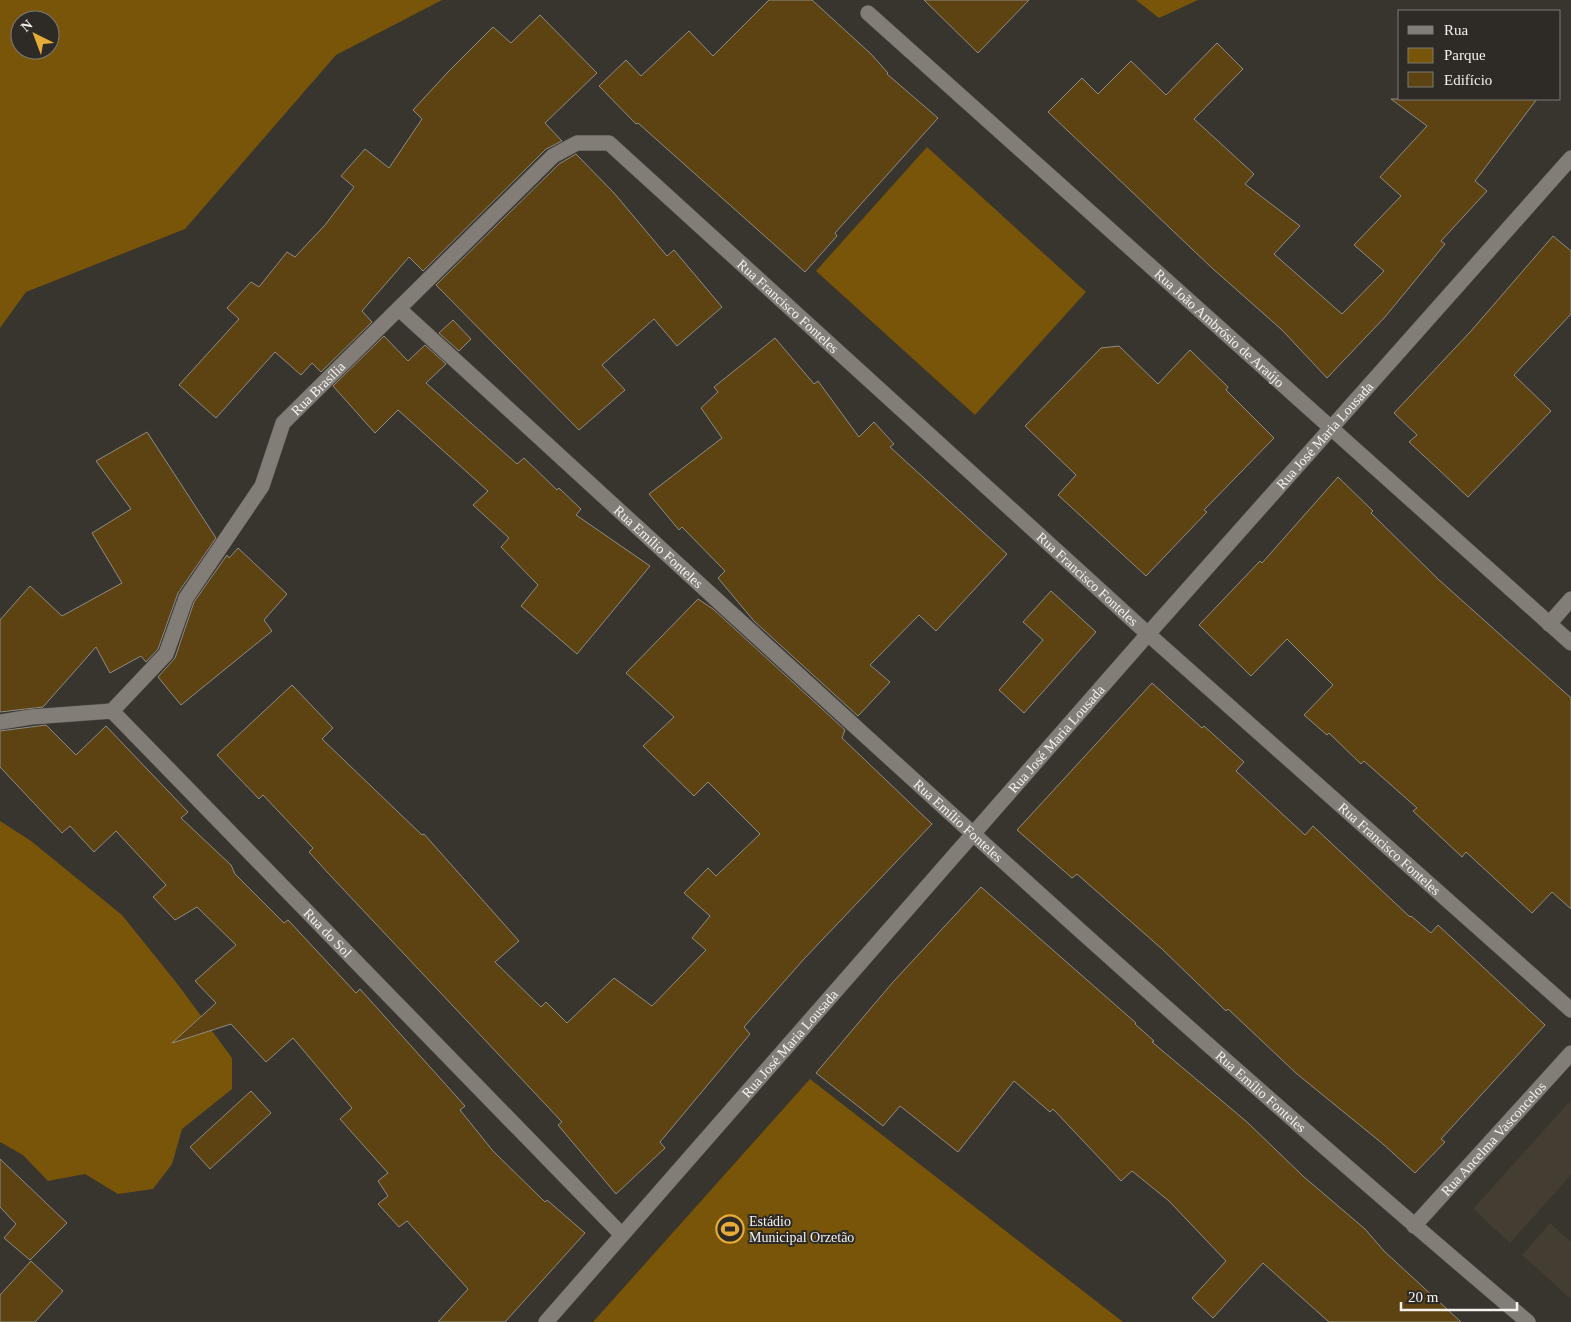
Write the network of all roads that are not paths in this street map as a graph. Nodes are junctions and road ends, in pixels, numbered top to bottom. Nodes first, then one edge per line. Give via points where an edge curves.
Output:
1 (868, 13) dead end
2 (609, 144) joint
3 (1571, 158) edge
4 (399, 308) junction
5 (1331, 428) junction
6 (1571, 599) edge
7 (1549, 624) junction
8 (1148, 634) junction
9 (1571, 643) edge
10 (112, 711) junction
11 (0, 722) edge
12 (974, 833) junction
13 (1571, 1010) edge
14 (1571, 1053) edge
15 (1414, 1226) junction
16 (622, 1235) junction
17 (546, 1322) edge
18 (1528, 1322) edge

1 - 5 street, Rua João Ambrósio de Araújo
2 - 4 street, Rua Brasília via 577,143 553,156
2 - 8 street, Rua Francisco Fonteles
3 - 5 street, Rua José Maria Lousada
4 - 10 street, Rua Brasília via 282,423 262,486 186,598 166,654
4 - 12 street, Rua Emílio Fonteles
5 - 7 street, Rua João Ambrósio de Araújo
5 - 8 street, Rua José Maria Lousada
6 - 7 street
7 - 9 street, Rua João Ambrósio de Araújo
8 - 12 street, Rua José Maria Lousada
8 - 13 street, Rua Francisco Fonteles
10 - 11 street via 31,716
10 - 16 street, Rua do Sol
12 - 15 street, Rua Emílio Fonteles
12 - 16 street, Rua José Maria Lousada
14 - 15 street, Rua Ancelma Vasconcelos
15 - 18 street, Rua Emílio Fonteles
16 - 17 street, Rua José Maria Lousada

